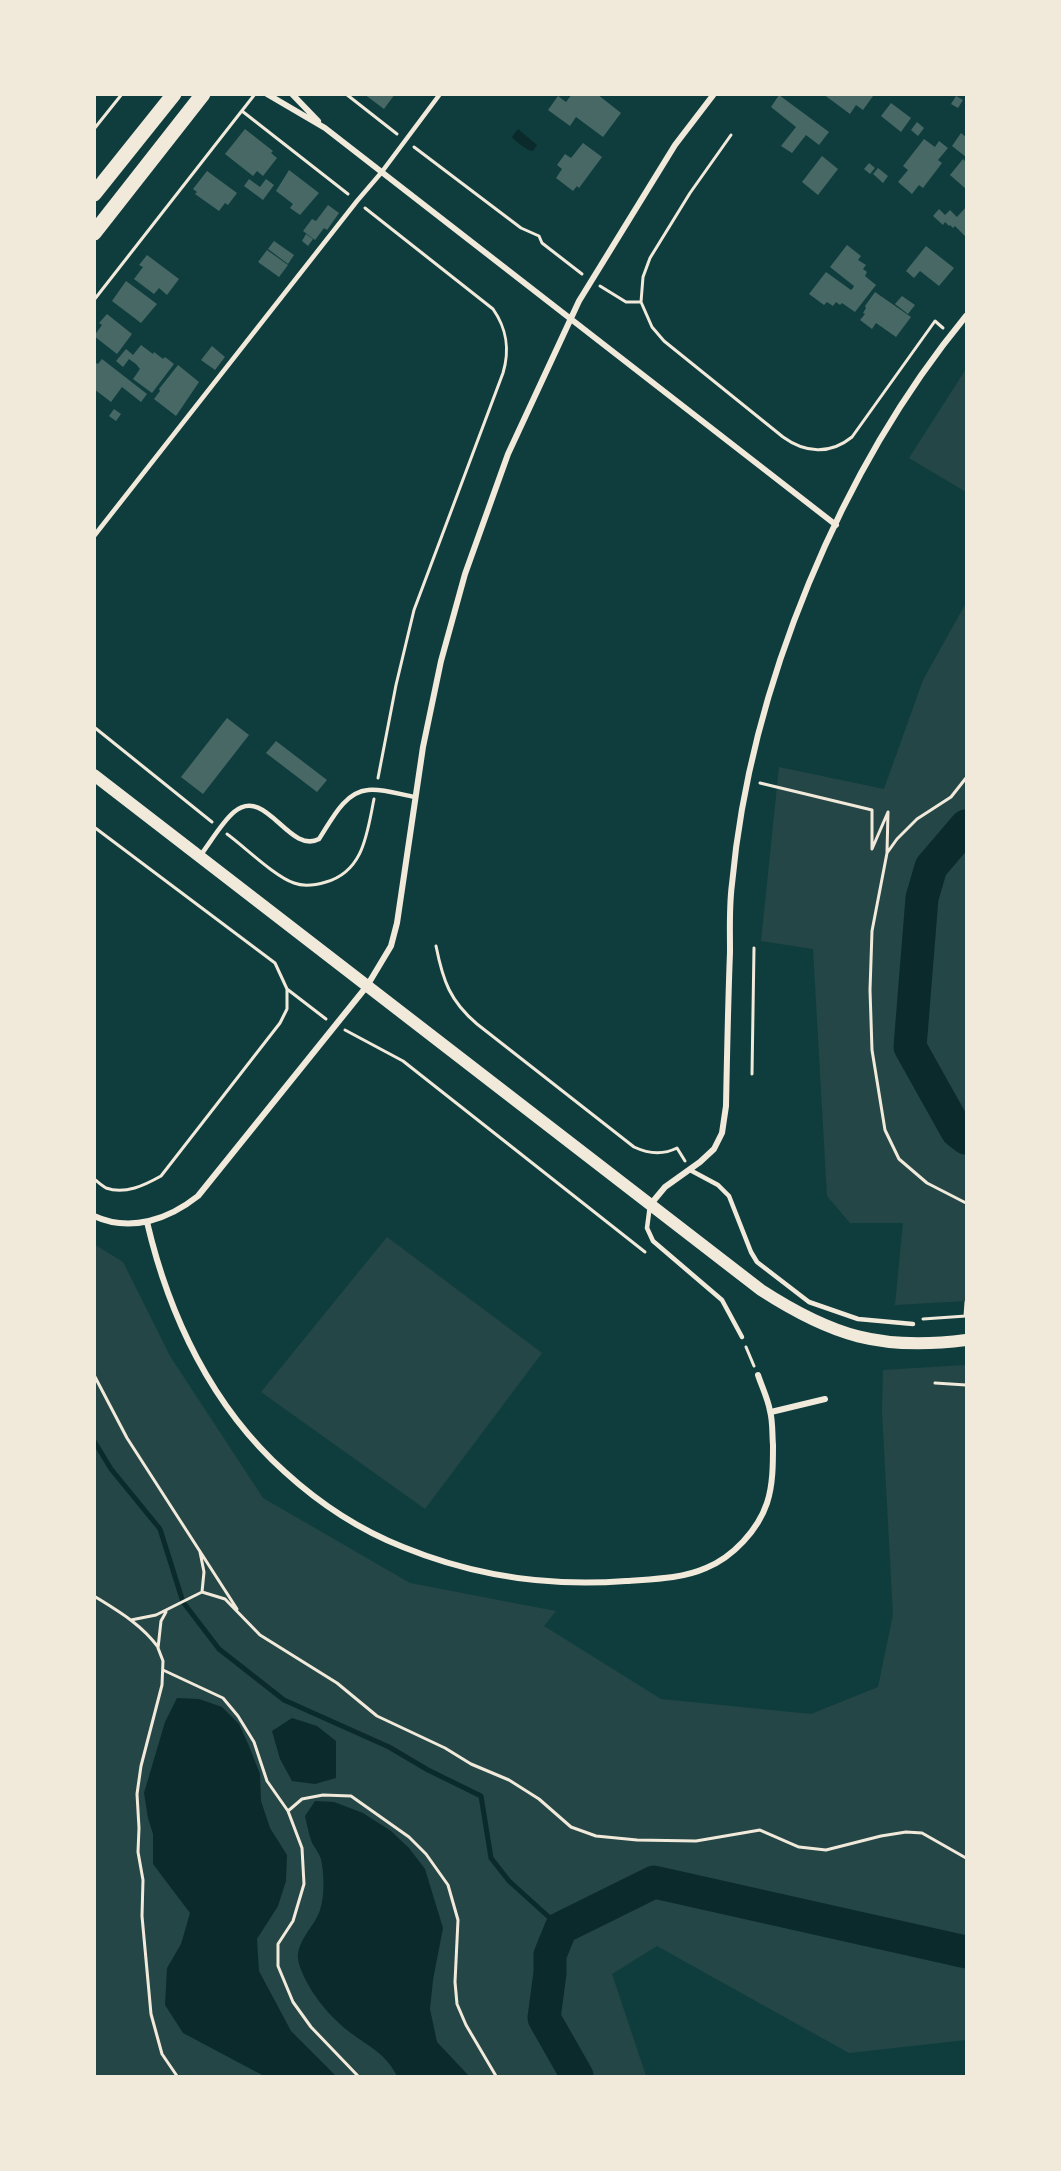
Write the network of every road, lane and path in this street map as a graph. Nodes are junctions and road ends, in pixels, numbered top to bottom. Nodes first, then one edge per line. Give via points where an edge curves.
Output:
1 (122, 94) edge
2 (174, 94) edge
3 (203, 94) edge
4 (255, 94) edge
5 (267, 94) edge
6 (292, 94) edge
7 (440, 94) edge
8 (714, 94) edge
9 (242, 111) junction
10 (325, 128) junction
11 (94, 129) edge
12 (731, 135) dead end
13 (381, 173) junction
14 (94, 194) edge
15 (357, 201) junction
16 (94, 233) edge
17 (94, 300) edge
18 (640, 302) dead end
19 (966, 316) edge
20 (570, 320) junction
21 (952, 335) junction
22 (848, 440) dead end
23 (836, 525) junction
24 (94, 536) edge
25 (94, 727) edge
26 (94, 774) edge
27 (966, 778) edge
28 (748, 780) junction
29 (375, 791) junction
30 (415, 796) junction
31 (94, 827) edge
32 (221, 829) junction
33 (887, 853) junction
34 (200, 856) junction
35 (436, 946) dead end
36 (754, 948) dead end
37 (367, 986) junction
38 (287, 989) junction
39 (336, 1025) junction
40 (752, 1074) dead end
41 (690, 1170) junction
42 (94, 1179) edge
43 (966, 1203) edge
44 (650, 1205) junction
45 (94, 1216) edge
46 (147, 1222) junction
47 (652, 1257) dead end
48 (966, 1302) edge
49 (966, 1316) edge
50 (913, 1324) joint
51 (742, 1337) joint
52 (966, 1340) edge
53 (758, 1375) joint
54 (94, 1376) edge
55 (935, 1383) dead end
56 (966, 1385) edge
57 (825, 1398) dead end
58 (771, 1412) junction
59 (199, 1548) junction
60 (201, 1592) junction
61 (94, 1596) edge
62 (167, 1610) junction
63 (240, 1613) junction
64 (131, 1620) junction
65 (158, 1648) junction
66 (163, 1670) junction
67 (288, 1811) junction
68 (966, 1858) edge
69 (177, 2076) edge
70 (358, 2076) edge
71 (496, 2076) edge

1 - 11 path
2 - 14 highway
3 - 16 highway
4 - 9 path
5 - 10 street
6 - 10 street
7 - 13 lane
8 - 20 street via 669,155
9 - 15 path
9 - 17 path
10 - 13 street
12 - 18 path via 650,258
13 - 15 lane
13 - 20 street
15 - 24 lane
15 - 29 path via 493,309 507,341 502,373 414,610
19 - 21 street
20 - 23 street
20 - 30 street via 508,454 465,574 441,661
21 - 22 path via 935,321
21 - 23 street via 897,415
23 - 28 street via 795,617 762,717
25 - 32 path
26 - 34 main road
27 - 33 path via 951,797 917,819
28 - 33 path via 872,810 872,849 888,812
28 - 41 street via 731,884 724,1125 714,1149
29 - 30 lane
29 - 32 lane via 369,789 345,801 312,842 302,842 262,810 248,806 235,811
29 - 32 path via 360,855 341,875 323,883 295,884 285,879
30 - 37 street via 394,939
31 - 38 path via 275,963
32 - 34 lane
33 - 43 path via 872,931 870,990 872,1050 885,1130 899,1159 927,1183
34 - 37 main road
35 - 41 path via 442,977 467,1015 634,1147 658,1153 677,1148
36 - 40 path
37 - 39 street
37 - 44 main road
38 - 39 path
38 - 42 path via 287,1009 280,1023 161,1176 132,1189 106,1188
39 - 46 street via 198,1196 177,1211
39 - 47 path via 403,1061
41 - 44 street via 665,1187
41 - 50 lane via 718,1185 729,1196 757,1262 809,1302 858,1320
44 - 51 lane via 647,1228 653,1241 722,1300
44 - 52 main road via 761,1290 821,1325 853,1336 894,1343
45 - 46 street via 123,1223
46 - 58 street via 158,1265 189,1346 249,1435 292,1478 343,1516 401,1547 449,1563 497,1576 596,1584 664,1578 706,1568 744,1540 767,1503 773,1460
48 - 49 path
49 - 50 path via 915,1318
51 - 53 path
53 - 58 street
54 - 59 path via 128,1438
55 - 56 path
57 - 58 street
59 - 60 path via 204,1572
59 - 63 path
60 - 62 path
60 - 63 path via 225,1599
61 - 64 path
62 - 64 path
62 - 65 path via 161,1621
63 - 68 path via 260,1635 337,1683 377,1716 509,1780 571,1827 596,1836 696,1840 760,1830 799,1847 826,1850 906,1832 922,1833
64 - 65 path
65 - 66 path
66 - 67 path via 223,1698 254,1742 267,1781
66 - 69 path via 138,1785 138,1852 151,2014 162,2054
67 - 70 path via 302,1848 304,1884 293,1921 278,1944 278,1966 292,2002
67 - 71 path via 302,1799 351,1796 409,1837 426,1854 448,1885 458,1920 458,2004 465,2025

